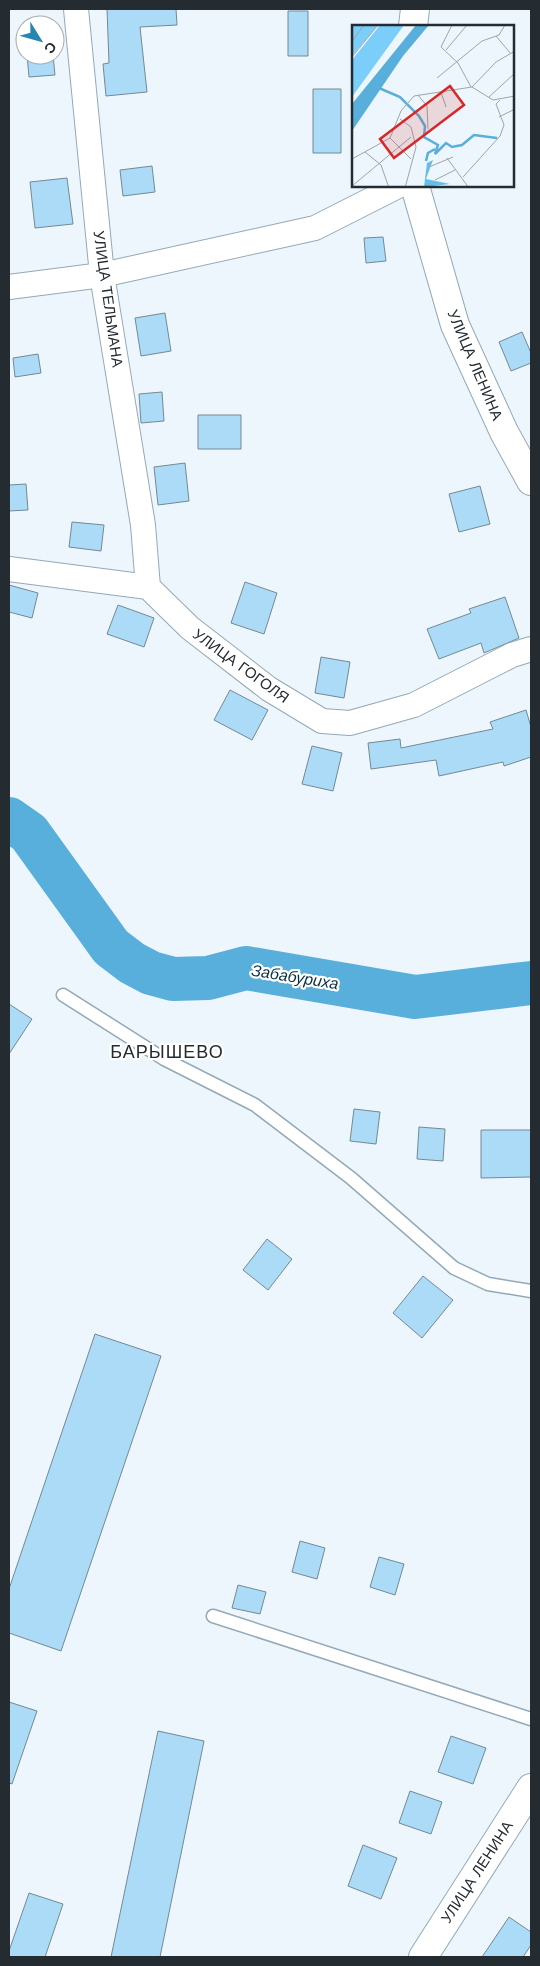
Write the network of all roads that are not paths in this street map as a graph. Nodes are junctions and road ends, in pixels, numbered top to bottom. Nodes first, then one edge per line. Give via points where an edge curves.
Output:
1 (76, 9) edge
2 (415, 9) edge
3 (413, 25) edge
4 (394, 188) edge
5 (416, 188) edge
6 (102, 276) junction
7 (9, 287) edge
8 (531, 481) edge
9 (9, 569) edge
10 (148, 587) junction
11 (531, 649) edge
12 (63, 995) dead end
13 (531, 1291) edge
14 (213, 1616) dead end
15 (531, 1719) edge
16 (531, 1788) edge
17 (423, 1957) edge

1 - 6 street, УЛИЦА ТЕЛЬМАНА
2 - 3 main road
4 - 6 street via 315,228
5 - 8 main road, УЛИЦА ЛЕНИНА via 455,325 504,432
6 - 7 street
6 - 10 street, УЛИЦА ТЕЛЬМАНА via 143,525
9 - 10 street
10 - 11 street, УЛИЦА ГОГОЛЯ via 190,628 269,689 322,721 350,723 414,705 512,655
12 - 13 lane via 164,1059 255,1105 352,1178 454,1268 488,1284
14 - 15 lane
16 - 17 main road, УЛИЦА ЛЕНИНА

